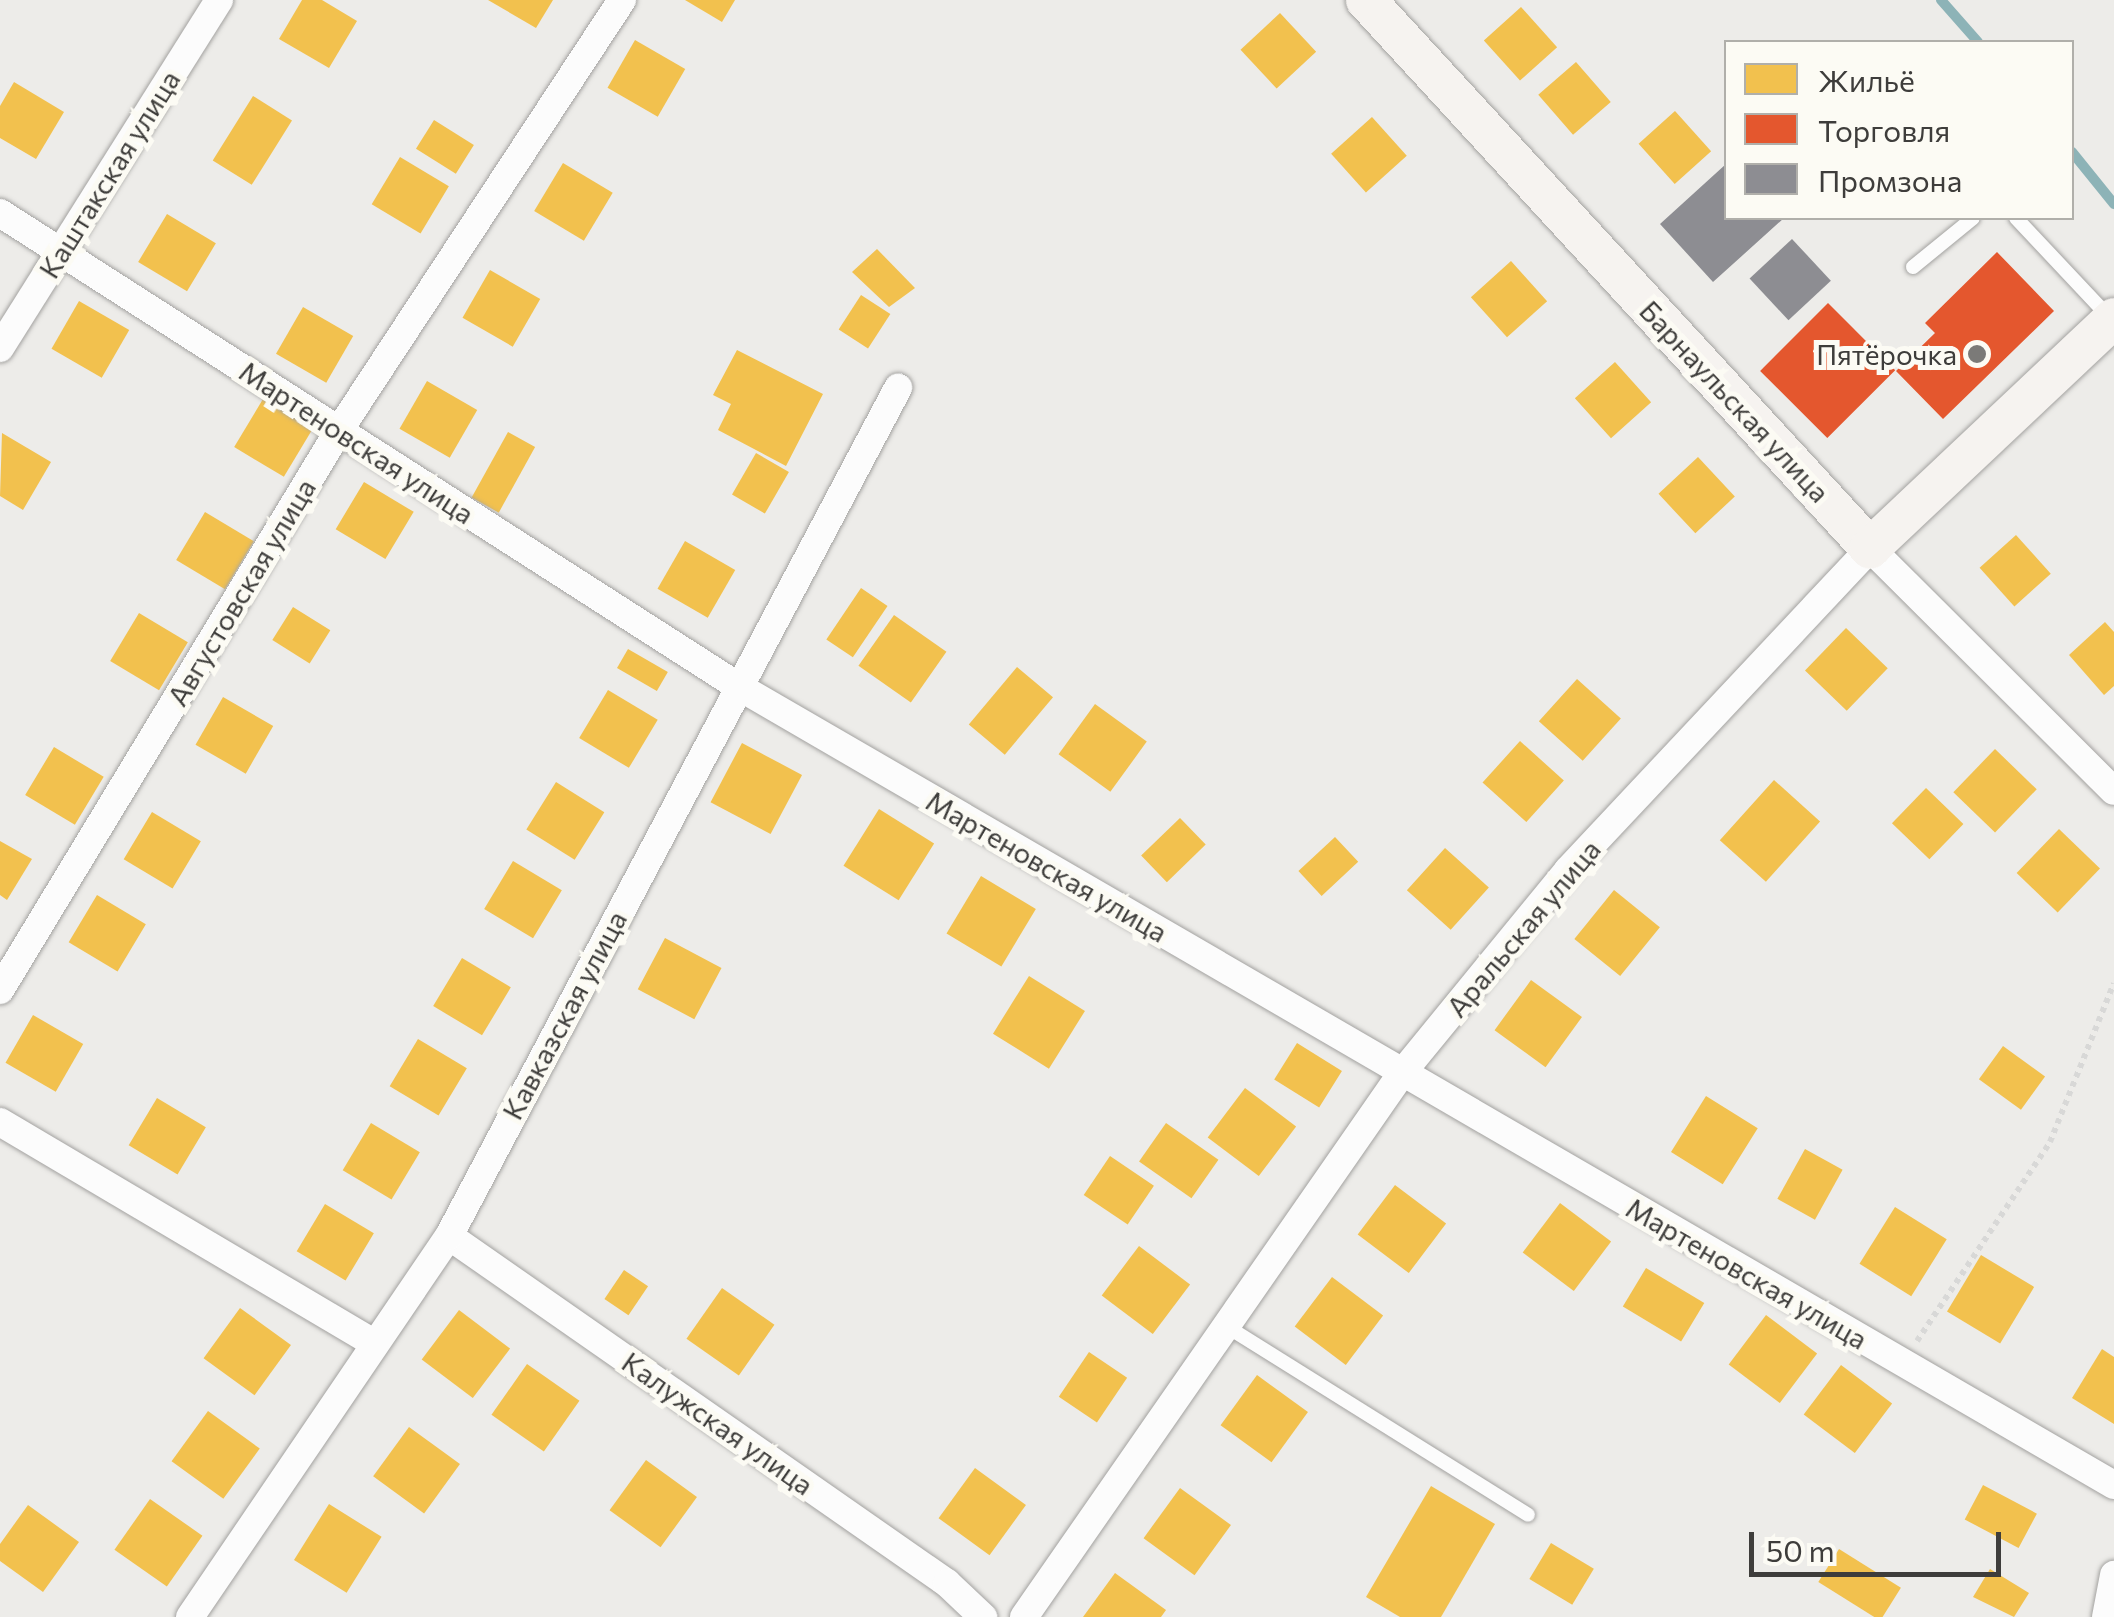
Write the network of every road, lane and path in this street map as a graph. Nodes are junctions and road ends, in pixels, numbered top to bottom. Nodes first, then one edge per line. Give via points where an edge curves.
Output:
1 (219, 0) edge
2 (622, 0) edge
3 (1366, 0) edge
4 (0, 213) edge
5 (1971, 220) edge
6 (2018, 220) edge
7 (63, 248) junction
8 (1913, 267) dead end
9 (2112, 319) edge
10 (0, 348) edge
11 (898, 388) dead end
12 (338, 432) junction
13 (1870, 548) junction
14 (736, 685) junction
15 (2114, 791) edge
16 (2114, 983) edge
17 (0, 990) edge
18 (1402, 1073) junction
19 (0, 1122) edge
20 (448, 1236) junction
21 (1226, 1326) junction
22 (372, 1341) junction
23 (1902, 1363) junction
24 (2114, 1485) edge
25 (1528, 1515) dead end
26 (2114, 1575) edge
27 (190, 1617) edge
28 (983, 1617) edge
29 (1024, 1617) edge
30 (2106, 1617) edge

1 - 7 street, Каштакская улица
2 - 12 street, Августовская улица
3 - 13 street, Барнаульская улица
4 - 7 street, Мартеновская улица
5 - 8 lane
6 - 9 lane
7 - 10 street, Каштакская улица
7 - 12 street, Мартеновская улица
9 - 13 street, Аральская улица
11 - 14 street, Кавказская улица
12 - 14 street, Мартеновская улица
12 - 17 street, Августовская улица
13 - 15 street, Барнаульская улица
13 - 18 street, Аральская улица via 1568,870
14 - 18 street, Мартеновская улица
14 - 20 street, Кавказская улица
16 - 23 path via 2050,1142
18 - 21 street, Аральская улица
18 - 23 street, Мартеновская улица
19 - 22 street
20 - 22 street, Кавказская улица
20 - 28 street, Калужская улица via 947,1582
21 - 25 lane
21 - 29 street, Аральская улица
22 - 27 street, Кавказская улица
23 - 24 street, Мартеновская улица
26 - 30 street

